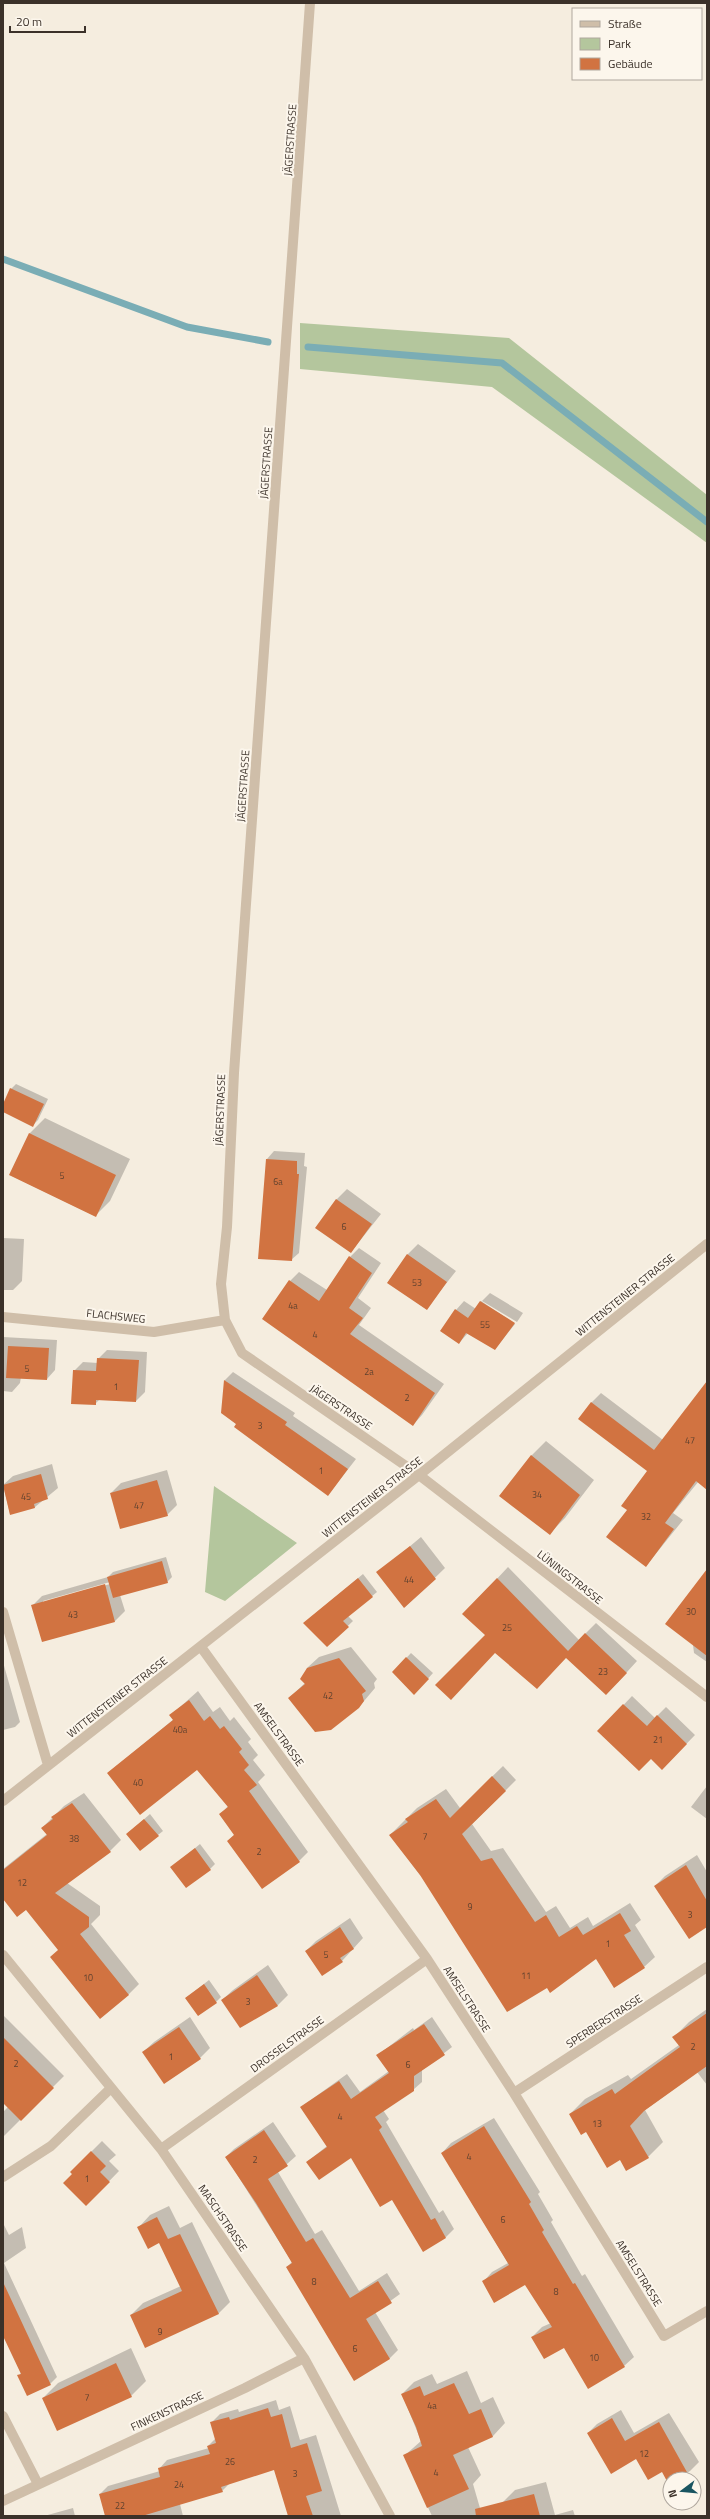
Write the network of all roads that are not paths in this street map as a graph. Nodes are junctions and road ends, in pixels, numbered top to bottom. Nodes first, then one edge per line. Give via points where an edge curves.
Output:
1 (310, 3) edge
2 (707, 1244) edge
3 (3, 1317) edge
4 (225, 1320) junction
5 (419, 1475) junction
6 (3, 1612) edge
7 (201, 1647) junction
8 (707, 1698) edge
9 (48, 1765) junction
10 (3, 1801) edge
11 (3, 1955) edge
12 (427, 1959) junction
13 (707, 1967) edge
14 (111, 2088) junction
15 (514, 2093) junction
16 (161, 2149) junction
17 (3, 2177) edge
18 (707, 2311) edge
19 (304, 2358) junction
20 (3, 2416) edge
21 (38, 2484) junction
22 (3, 2501) edge
23 (390, 2516) edge

1 - 4 street, JÄGERSTRASSE via 234,1073 228,1227 221,1284
2 - 5 street, WITTENSTEINER STRASSE
3 - 4 street, FLACHSWEG via 154,1332
4 - 5 street, JÄGERSTRASSE via 242,1353
5 - 7 street, WITTENSTEINER STRASSE
5 - 8 street, LÜNINGSTRASSE
6 - 9 street
7 - 9 street, WITTENSTEINER STRASSE
7 - 12 street, AMSELSTRASSE
9 - 10 street, WITTENSTEINER STRASSE
11 - 14 street, MASCHSTRASSE
12 - 15 street, AMSELSTRASSE
12 - 16 street, DROSSELSTRASSE
13 - 15 street, SPERBERSTRASSE
14 - 16 street, MASCHSTRASSE
14 - 17 street via 51,2146
15 - 18 street, AMSELSTRASSE via 664,2336
16 - 19 street, MASCHSTRASSE
19 - 21 street, FINKENSTRASSE
19 - 23 street, MASCHSTRASSE
20 - 21 street
21 - 22 street, FINKENSTRASSE

